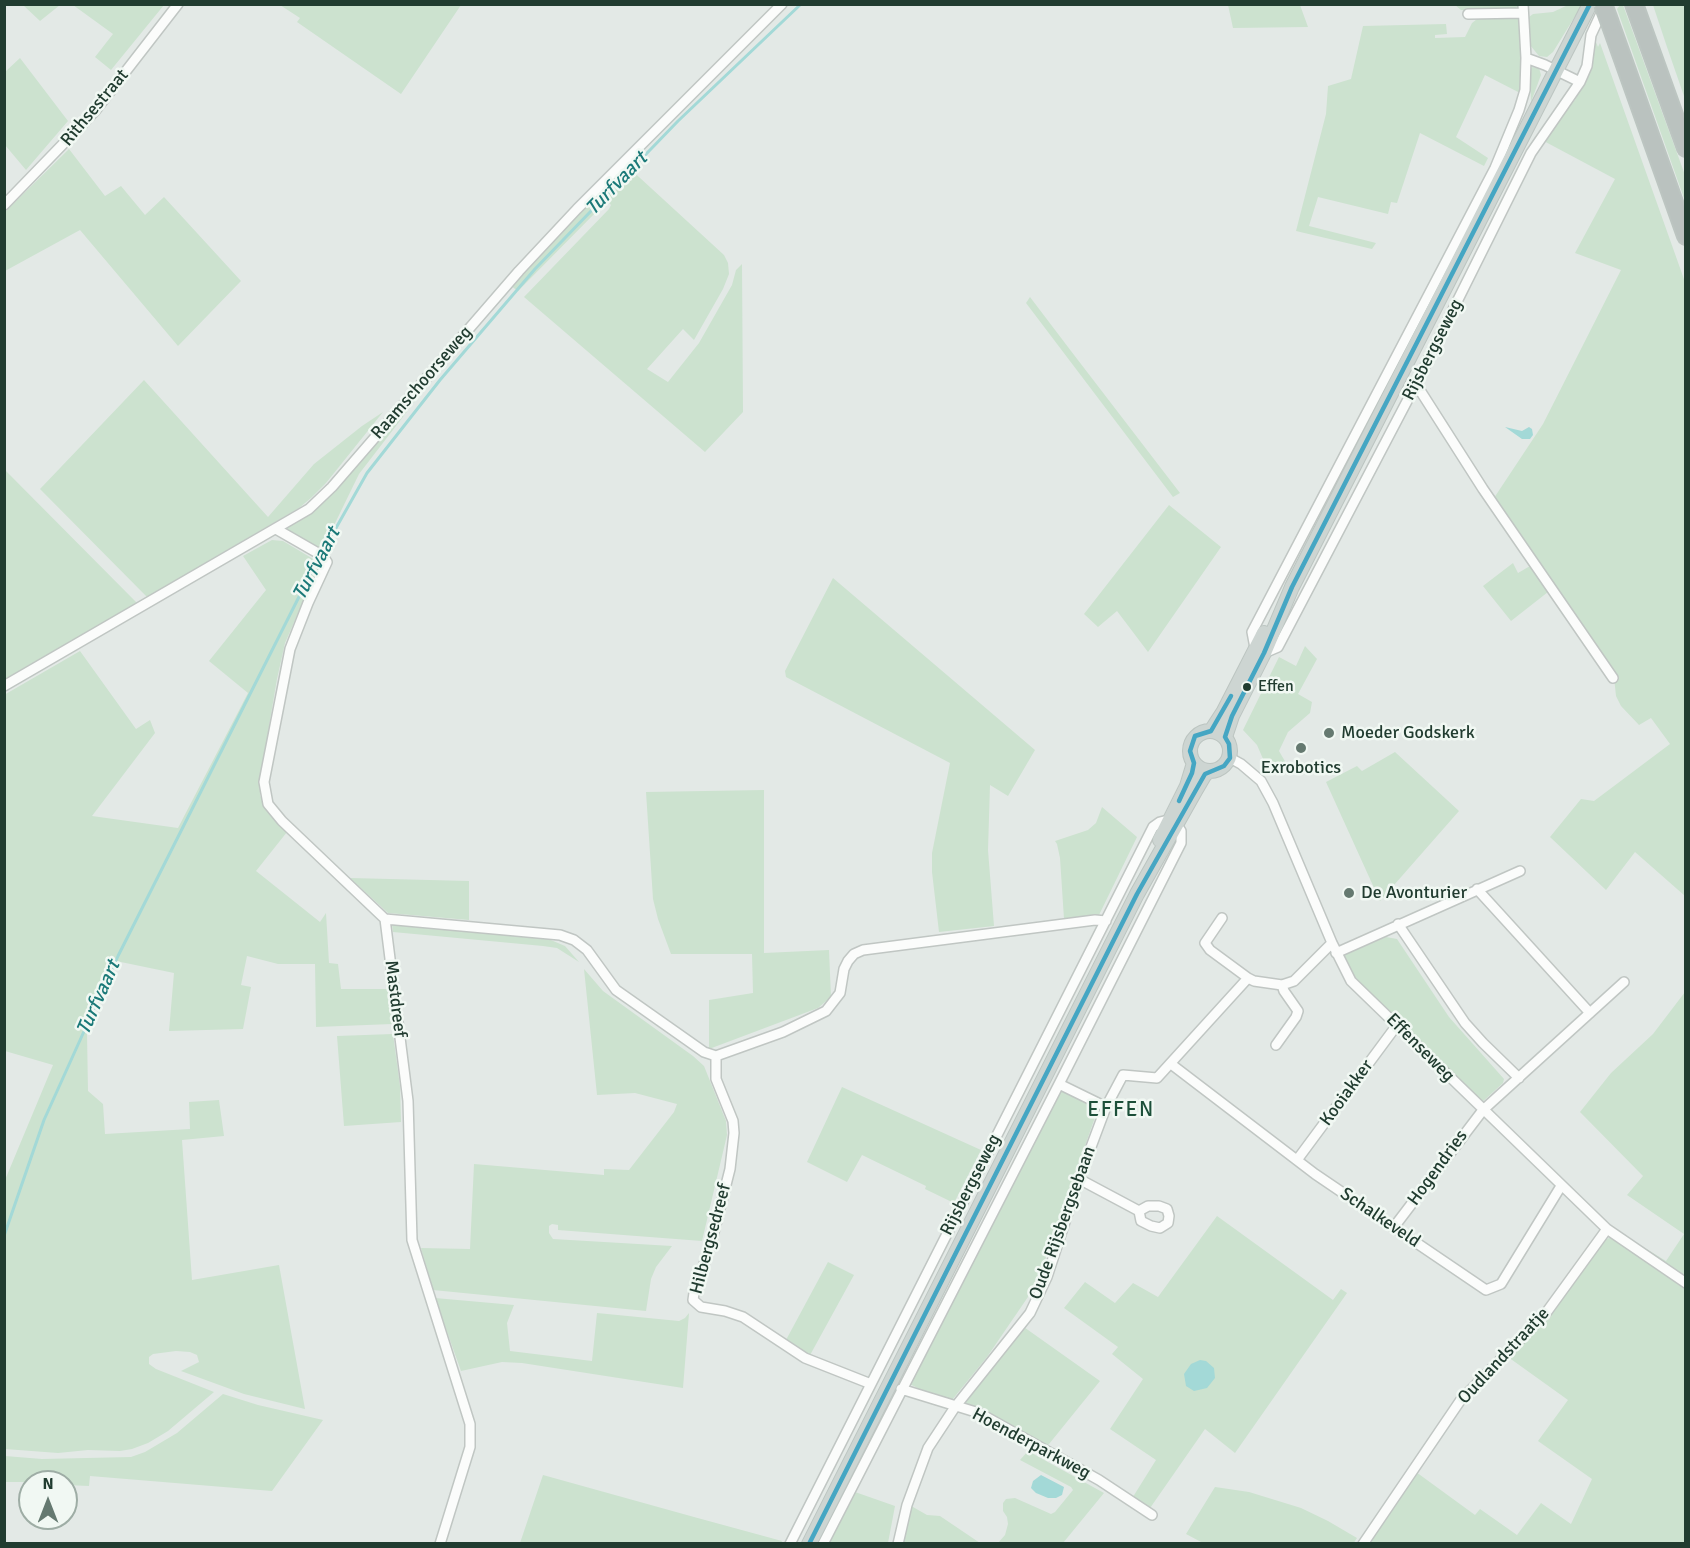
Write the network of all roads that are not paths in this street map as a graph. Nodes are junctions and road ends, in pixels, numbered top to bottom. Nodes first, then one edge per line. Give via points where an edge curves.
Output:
1 (178, 4) edge
2 (783, 4) edge
3 (1590, 4) edge
4 (1604, 4) edge
5 (1523, 9) edge
6 (1637, 9) edge
7 (1468, 14) dead end
8 (1526, 58) junction
9 (1555, 70) junction
10 (1580, 82) junction
11 (1686, 148) edge
12 (4, 205) edge
13 (1686, 236) edge
14 (1416, 384) junction
15 (276, 529) junction
16 (1259, 651) junction
17 (1614, 678) dead end
18 (4, 686) edge
19 (1211, 731) junction
20 (1225, 737) junction
21 (1230, 758) junction
22 (1194, 763) junction
23 (1210, 771) junction
24 (1173, 823) junction
25 (1520, 871) dead end
26 (1477, 889) junction
27 (1222, 918) dead end
28 (385, 919) junction
29 (1106, 921) junction
30 (1398, 924) junction
31 (1332, 943) junction
32 (1336, 953) junction
33 (1248, 978) junction
34 (1624, 982) dead end
35 (1282, 985) junction
36 (1590, 1013) junction
37 (1397, 1025) junction
38 (1276, 1045) dead end
39 (716, 1056) junction
40 (1171, 1065) junction
41 (1519, 1078) junction
42 (1059, 1084) junction
43 (1106, 1107) junction
44 (1482, 1110) junction
45 (1297, 1160) junction
46 (1079, 1179) junction
47 (1561, 1186) junction
48 (1138, 1211) dead end
49 (1394, 1227) junction
50 (1608, 1229) junction
51 (1686, 1283) edge
52 (871, 1384) junction
53 (901, 1389) junction
54 (955, 1407) junction
55 (1152, 1515) dead end
56 (440, 1544) edge
57 (790, 1544) edge
58 (809, 1544) edge
59 (824, 1544) edge
60 (898, 1544) edge
61 (1363, 1544) edge

1 - 12 street, Rithsestraat via 95,111
2 - 15 street, Raamschoorseweg via 519,271 332,487 309,509
3 - 9 main road, Rijsbergseweg
4 - 10 street, Rijsbergseweg via 1590,35 1587,66
4 - 13 highway, bridge
5 - 7 street
5 - 8 street, Rijsbergseweg
6 - 11 highway
8 - 9 street
8 - 16 street, Rijsbergseweg via 1525,90 1495,168 1252,632
9 - 10 street
9 - 16 main road, Rijsbergseweg
10 - 14 street, Rijsbergseweg via 1531,153
14 - 16 street, Rijsbergseweg via 1278,647
14 - 17 street
15 - 18 street, Raamschoorseweg
15 - 28 street via 327,562 290,649 264,782 268,804
16 - 19 main road, Rijsbergseweg
16 - 20 main road, Rijsbergseweg
19 - 20 main road
19 - 22 main road via 1195,736 1190,751
20 - 21 main road
21 - 23 main road via 1218,770
21 - 31 street, Effenseweg via 1261,781
22 - 23 main road
22 - 24 main road, Rijsbergseweg
23 - 24 main road, Rijsbergseweg
24 - 29 street, Rijsbergseweg via 1160,822 1153,827
24 - 42 street, Rijsbergseweg via 1181,831 1181,843
24 - 58 main road, Rijsbergseweg
25 - 26 street
26 - 30 street
26 - 36 street
27 - 33 street via 1205,943
28 - 39 street via 560,935 574,940 616,990 704,1052
28 - 56 street, Mastdreef via 408,1101 412,1240 470,1424 470,1447
29 - 39 street via 863,950 848,961 840,993 826,1011 783,1032
29 - 52 street, Rijsbergseweg
30 - 32 street
30 - 41 street via 1465,1023
31 - 32 street, Effenseweg
31 - 35 street via 1294,981
32 - 37 street, Effenseweg via 1351,981
33 - 35 street
33 - 40 street, Oude Rijsbergsebaan
34 - 36 street, Hogendries
35 - 38 street via 1298,1011
36 - 41 street, Hogendries
37 - 44 street, Effenseweg
37 - 45 street, Kooiakker
39 - 52 street, Hilbergsedreef via 716,1079 734,1133 730,1169 693,1300 701,1306 743,1317 805,1358
40 - 43 street, Oude Rijsbergsebaan via 1157,1078 1123,1075
40 - 45 street, Schalkeveld
41 - 44 street, Hogendries
42 - 43 street
42 - 53 street, Rijsbergseweg
43 - 46 street, Oude Rijsbergsebaan
44 - 47 street, Effenseweg
44 - 49 street, Hogendries
45 - 49 street, Schalkeveld
46 - 48 street
46 - 54 street, Oude Rijsbergsebaan via 1047,1277 1030,1313
47 - 49 street, Schalkeveld via 1501,1284 1490,1290
47 - 50 street, Effenseweg
50 - 51 street, Effenseweg
50 - 61 street, Oudlandstraatje via 1546,1313 1460,1401
52 - 57 street, Rijsbergseweg
53 - 54 street, Hoenderparkweg
53 - 59 street, Rijsbergseweg
54 - 55 street, Hoenderparkweg via 978,1413 1099,1480
54 - 60 street, Oude Rijsbergsebaan via 928,1448 907,1505

